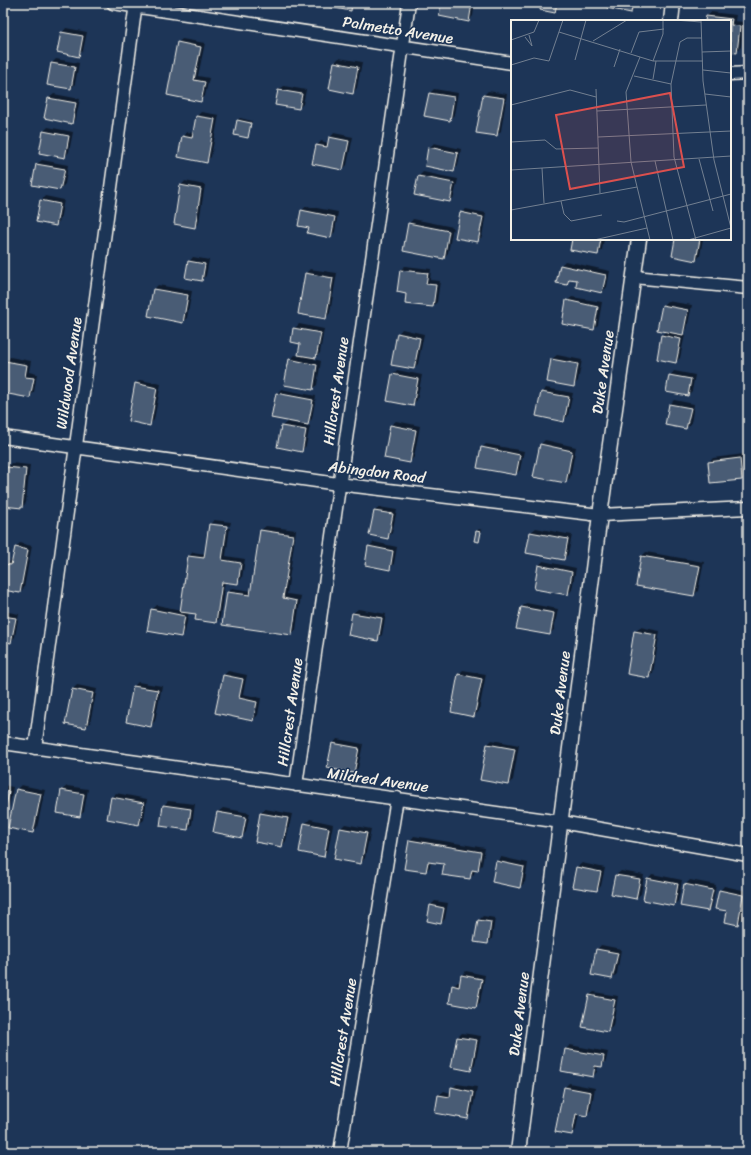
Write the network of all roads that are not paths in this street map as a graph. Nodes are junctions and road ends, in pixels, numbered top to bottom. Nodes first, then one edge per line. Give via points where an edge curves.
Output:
1 (113, 3) edge
2 (409, 3) edge
3 (673, 3) edge
4 (136, 5) edge
5 (670, 20) edge
6 (403, 48) junction
7 (511, 63) edge
8 (748, 73) edge
9 (731, 74) edge
10 (639, 240) edge
11 (634, 277) junction
12 (748, 288) edge
13 (3, 437) edge
14 (74, 446) junction
15 (338, 484) junction
16 (748, 508) edge
17 (600, 515) junction
18 (3, 743) edge
19 (35, 748) junction
20 (296, 785) junction
21 (397, 798) junction
22 (561, 822) junction
23 (748, 855) edge
24 (340, 1152) edge
25 (518, 1152) edge

1 - 4 street, Palmetto Avenue
2 - 6 street, Hillcrest Avenue
3 - 5 street
4 - 6 street, Palmetto Avenue
4 - 14 street, Wildwood Avenue
6 - 7 street, Palmetto Avenue
6 - 15 street, Hillcrest Avenue
8 - 9 street
10 - 11 street, Duke Avenue
11 - 12 street
11 - 17 street, Duke Avenue
13 - 14 street, Abingdon Road
14 - 15 street, Abingdon Road
14 - 19 street, Wildwood Avenue
15 - 17 street, Abingdon Road
15 - 20 street, Hillcrest Avenue
16 - 17 street, Abingdon Road
17 - 22 street, Duke Avenue
18 - 19 street, Mildred Avenue
19 - 20 street, Mildred Avenue
20 - 21 street, Mildred Avenue
21 - 22 street, Mildred Avenue
21 - 24 street, Hillcrest Avenue
22 - 23 street, Mildred Avenue
22 - 25 street, Duke Avenue

